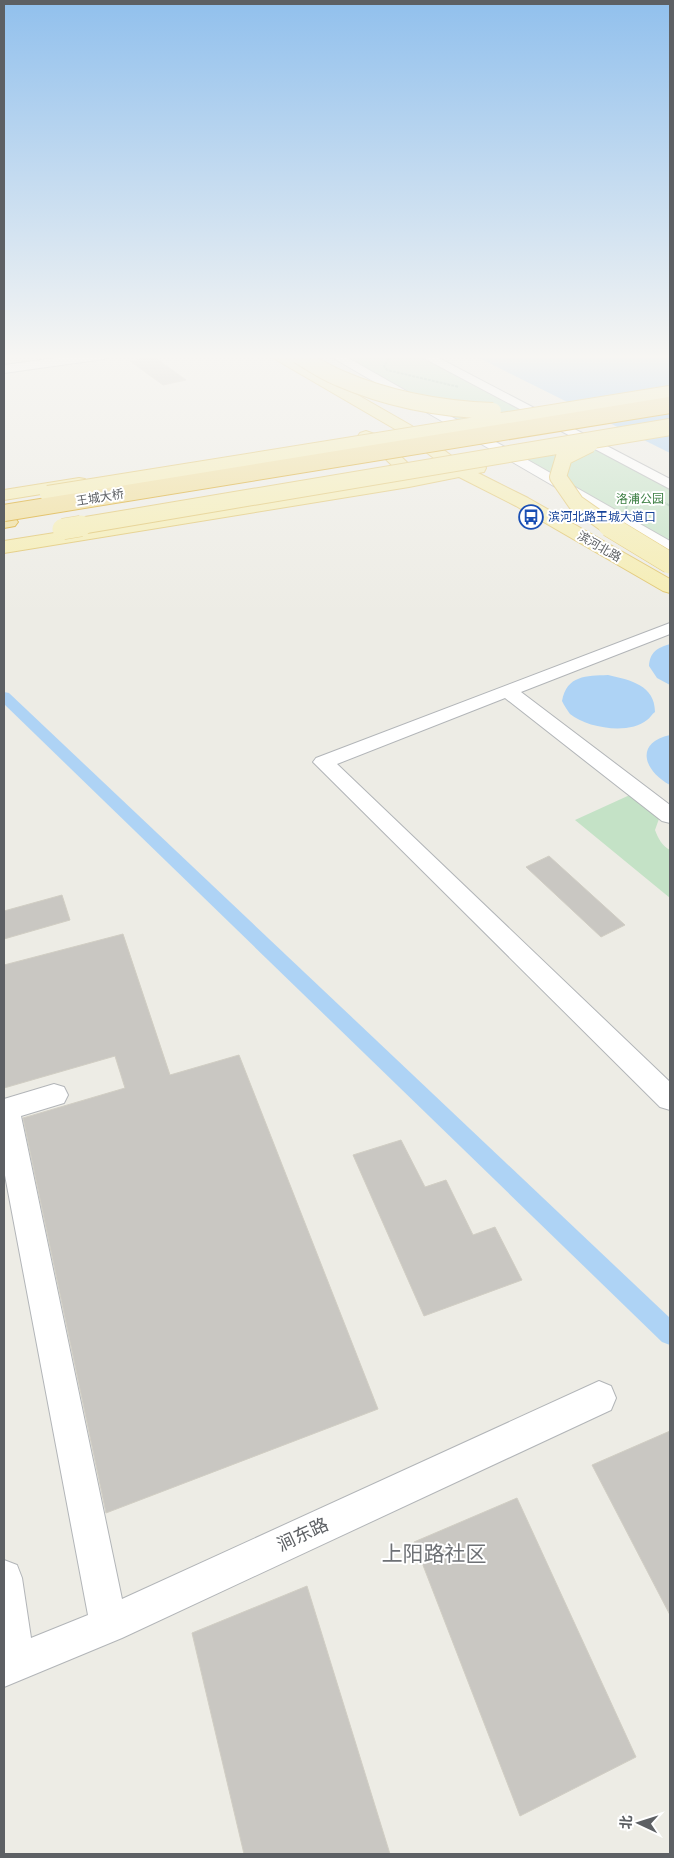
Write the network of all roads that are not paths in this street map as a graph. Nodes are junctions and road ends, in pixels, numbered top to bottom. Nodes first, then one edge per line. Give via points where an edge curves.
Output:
1 (330, 442) edge
2 (372, 442) edge
3 (378, 442) edge
4 (426, 442) edge
5 (441, 442) edge
6 (465, 442) edge
7 (486, 442) edge
8 (507, 442) edge
9 (578, 442) edge
10 (588, 442) edge
11 (593, 442) edge
12 (471, 470) junction
13 (409, 482) junction
14 (670, 485) edge
15 (4, 495) edge
16 (4, 500) edge
17 (5, 524) edge
18 (4, 547) edge
19 (670, 547) edge
20 (670, 563) edge
21 (670, 579) edge
22 (670, 587) edge
23 (670, 628) edge
24 (508, 691) junction
25 (670, 816) edge
26 (54, 1096) dead end
27 (670, 1099) edge
28 (5, 1110) edge
29 (599, 1398) dead end
30 (4, 1578) edge
31 (108, 1625) junction
32 (10, 1665) edge

1 - 15 main road
2 - 16 main road, bridge
3 - 13 main road via 412,475
4 - 12 main road, 滨河北路
5 - 12 main road, 滨河北路
6 - 17 highway, 王城大桥, bridge
7 - 19 street
8 - 17 highway, 王城大桥
9 - 17 main road, bridge via 63,529
10 - 14 street
11 - 20 main road, bridge via 564,457 558,477 576,503
12 - 13 main road
12 - 21 main road, 滨河北路
12 - 22 main road, 滨河北路
13 - 18 main road
23 - 24 lane
24 - 25 street
24 - 27 lane via 323,762
26 - 28 street
28 - 31 street
29 - 31 street, 涧东路
30 - 32 street
31 - 32 street, 涧东路

